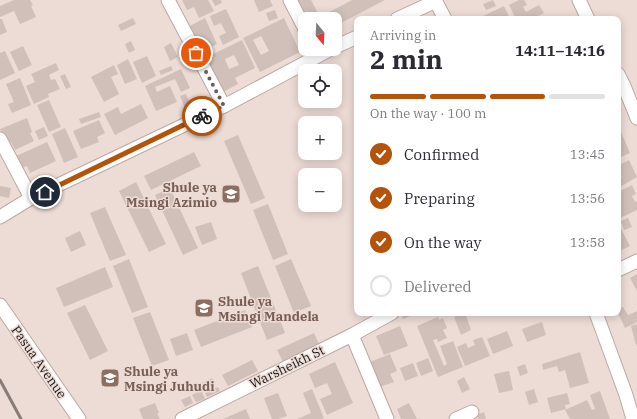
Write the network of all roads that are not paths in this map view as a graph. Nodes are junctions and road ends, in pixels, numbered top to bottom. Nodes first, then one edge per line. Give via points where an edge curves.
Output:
1 (168, 0) edge
2 (290, 0) edge
3 (579, 0) edge
4 (436, 1) edge
5 (298, 15) edge
6 (404, 16) edge
7 (444, 16) edge
8 (587, 16) edge
9 (354, 38) edge
10 (342, 44) edge
11 (310, 56) edge
12 (621, 80) edge
13 (224, 106) junction
14 (637, 118) edge
15 (0, 139) edge
16 (31, 198) junction
17 (0, 217) edge
18 (637, 261) edge
19 (621, 269) edge
20 (0, 305) edge
21 (387, 316) edge
22 (597, 316) edge
23 (352, 335) junction
24 (472, 412) dead end
25 (79, 419) edge
26 (182, 419) edge
27 (387, 419) edge
28 (456, 419) edge
29 (633, 419) edge

1 - 13 street
2 - 5 street
3 - 8 street
4 - 6 street
4 - 7 street
9 - 10 street
11 - 13 street
12 - 14 street
13 - 16 street
15 - 16 street
16 - 17 street
18 - 19 street
20 - 25 street, Pasua Avenue
21 - 23 street, Warsheikh St
22 - 29 street
23 - 26 street, Warsheikh St
23 - 27 street
24 - 28 street

